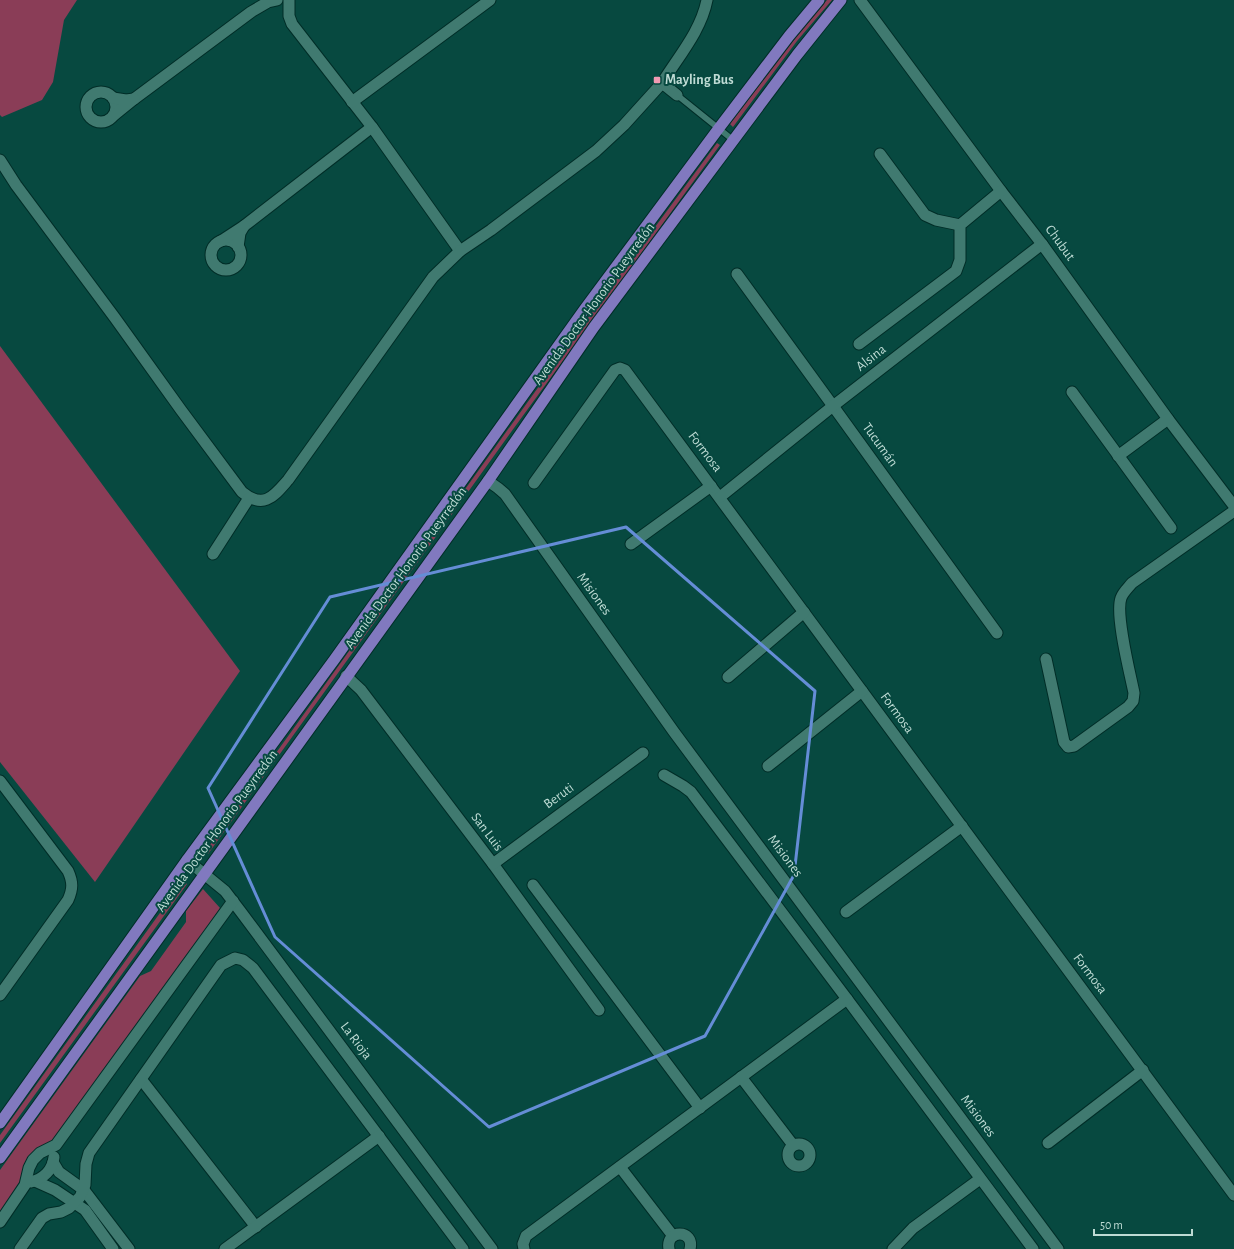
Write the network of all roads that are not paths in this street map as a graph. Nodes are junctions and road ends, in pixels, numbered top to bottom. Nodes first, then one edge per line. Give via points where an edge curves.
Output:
1 (277, 0) edge
2 (289, 0) edge
3 (490, 0) edge
4 (707, 0) edge
5 (819, 0) edge
6 (841, 0) edge
7 (860, 0) edge
8 (662, 83) junction
9 (677, 95) joint
10 (113, 98) junction
11 (134, 99) junction
12 (352, 102) junction
13 (112, 116) junction
14 (372, 127) junction
15 (719, 128) junction
16 (733, 140) junction
17 (880, 154) dead end
18 (0, 160) edge
19 (1001, 191) junction
20 (960, 224) junction
21 (244, 226) junction
22 (220, 242) junction
23 (1042, 244) junction
24 (238, 247) junction
25 (460, 251) junction
26 (737, 274) dead end
27 (859, 344) dead end
28 (1072, 392) dead end
29 (833, 406) junction
30 (1168, 419) junction
31 (1118, 456) junction
32 (488, 481) junction
33 (534, 483) dead end
34 (711, 486) junction
35 (249, 498) junction
36 (720, 498) junction
37 (1234, 506) edge
38 (1234, 511) edge
39 (1171, 528) dead end
40 (632, 544) dead end
41 (213, 554) dead end
42 (804, 612) junction
43 (997, 634) dead end
44 (1046, 659) dead end
45 (346, 676) junction
46 (728, 677) dead end
47 (862, 691) junction
48 (643, 753) dead end
49 (768, 766) dead end
50 (664, 776) dead end
51 (0, 781) edge
52 (962, 826) junction
53 (187, 860) junction
54 (493, 864) junction
55 (204, 874) junction
56 (533, 885) dead end
57 (233, 901) junction
58 (846, 912) dead end
59 (0, 995) edge
60 (847, 999) junction
61 (599, 1010) dead end
62 (1143, 1070) junction
63 (741, 1077) junction
64 (141, 1079) junction
65 (700, 1108) junction
66 (0, 1123) edge
67 (379, 1136) junction
68 (1048, 1143) dead end
69 (56, 1145) junction
70 (793, 1146) dead end
71 (0, 1158) edge
72 (53, 1162) junction
73 (620, 1167) junction
74 (980, 1179) junction
75 (30, 1183) junction
76 (84, 1190) junction
77 (1234, 1195) edge
78 (75, 1203) junction
79 (0, 1222) edge
80 (256, 1227) junction
81 (673, 1236) junction
82 (20, 1249) edge
83 (113, 1249) edge
84 (128, 1249) edge
85 (225, 1249) edge
86 (463, 1249) edge
87 (492, 1249) edge
88 (524, 1249) edge
89 (669, 1249) edge
90 (690, 1249) edge
91 (893, 1249) edge
92 (1033, 1249) edge
93 (1058, 1249) edge

1 - 11 street via 268,2 252,12
2 - 12 street via 292,24
3 - 12 street
4 - 8 street via 698,26
5 - 15 main road, Avenida Doctor Honorio Pueyrredón
6 - 16 main road, Avenida Doctor Honorio Pueyrredón
7 - 19 street, Chubut
8 - 9 street
8 - 25 street via 624,125 596,150
9 - 15 lane
10 - 11 street
10 - 13 street via 116,107
10 - 13 street via 100,92 91,96 86,104 87,114 94,120 104,121
11 - 13 street
12 - 14 street
14 - 21 street
14 - 25 street
15 - 16 lane
15 - 53 main road, Avenida Doctor Honorio Pueyrredón via 584,310 334,660
16 - 32 main road, Avenida Doctor Honorio Pueyrredón via 594,327
17 - 20 street via 925,215 936,220
18 - 35 street via 181,410
19 - 20 street
19 - 23 street, Chubut
20 - 27 street via 960,260 956,271
21 - 22 street
21 - 24 street
22 - 24 street via 230,241
22 - 24 street via 213,248 212,258 220,269 230,270 238,265 241,256
23 - 29 street, Alsina
23 - 30 street, Chubut
25 - 35 street via 433,277 288,480 275,495 266,500
26 - 29 street, Tucumán
28 - 31 street
29 - 36 street, Alsina
29 - 43 street, Tucumán
30 - 31 street
30 - 37 street, Chubut
31 - 39 street
32 - 45 main road, Avenida Doctor Honorio Pueyrredón
32 - 93 street, Misiones via 505,494 674,732
33 - 34 street, Formosa via 615,370 620,368 625,370
34 - 36 street, Formosa
34 - 40 street
35 - 41 street
36 - 42 street, Formosa
38 - 44 street via 1132,583 1124,592 1121,598 1120,617 1134,693 1133,701 1074,746 1068,747 1064,742
42 - 46 street
42 - 47 street, Formosa
45 - 54 street, San Luis via 361,690
45 - 55 main road, Avenida Doctor Honorio Pueyrredón
47 - 49 street
47 - 52 street, Formosa
48 - 54 street, Beruti
50 - 60 street via 691,792
51 - 59 street via 68,871 73,884 68,900
52 - 58 street
52 - 62 street, Formosa
53 - 55 street, La Rioja
53 - 66 main road, Avenida Doctor Honorio Pueyrredón
54 - 61 street, San Luis
55 - 57 street, La Rioja
55 - 71 main road, Avenida Doctor Honorio Pueyrredón
56 - 65 street
57 - 69 street
57 - 87 street, La Rioja
60 - 63 street
60 - 74 street
62 - 68 street
62 - 77 street, Formosa
63 - 65 street
63 - 70 street
64 - 67 street via 221,965 235,958 243,960 253,968
64 - 76 street via 89,1153
64 - 80 street
65 - 73 street
67 - 80 street
67 - 86 street
69 - 72 street
69 - 75 street via 33,1160 29,1168
72 - 75 street via 44,1176
72 - 76 street via 59,1172
73 - 81 street
73 - 88 street via 526,1236
74 - 91 street via 913,1228
74 - 92 street
75 - 78 street via 49,1186
75 - 79 street
76 - 78 street
76 - 84 street
78 - 82 street via 69,1208 42,1218
78 - 83 street via 84,1210
80 - 85 street
81 - 89 street via 669,1242
81 - 90 street via 687,1236

